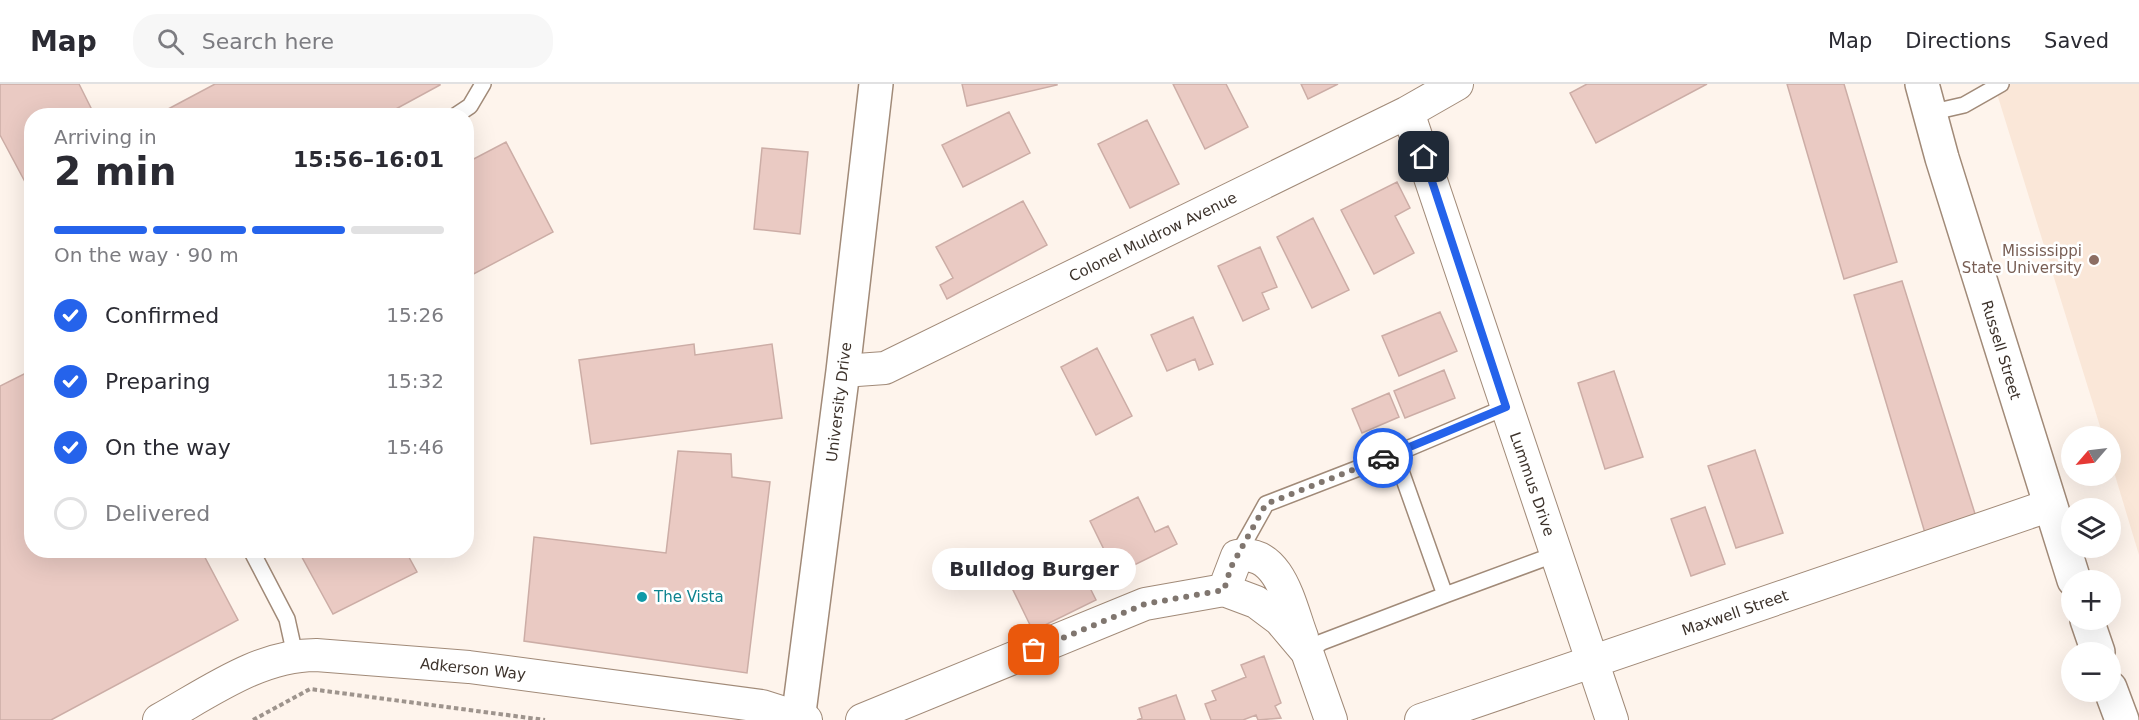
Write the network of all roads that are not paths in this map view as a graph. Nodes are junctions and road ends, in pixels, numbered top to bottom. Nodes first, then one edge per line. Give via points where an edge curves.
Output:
1 (483, 84) edge
2 (876, 84) edge
3 (1457, 84) edge
4 (2001, 84) edge
5 (1925, 99) edge
6 (467, 108) edge
7 (1408, 112) junction
8 (843, 371) junction
9 (1506, 407) junction
10 (1395, 454) junction
11 (2048, 506) junction
12 (1556, 554) junction
13 (1237, 556) junction
14 (254, 558) edge
15 (2070, 570) edge
16 (1224, 590) junction
17 (1445, 595) junction
18 (1307, 652) junction
19 (295, 655) junction
20 (1592, 663) junction
21 (2115, 702) edge
22 (801, 719) edge
23 (159, 720) edge
24 (862, 720) edge
25 (1331, 720) edge
26 (1421, 720) edge
27 (1612, 720) edge
28 (2122, 720) edge

1 - 6 lane
2 - 8 street, University Drive
3 - 7 street, Colonel Muldrow Avenue
4 - 5 lane via 1964,105
5 - 11 street, Russell Street
7 - 8 street, Colonel Muldrow Avenue via 885,368
7 - 9 street, Lummus Drive
8 - 22 street, University Drive
9 - 10 lane
9 - 12 street, Lummus Drive
10 - 13 lane via 1266,504
10 - 17 lane
11 - 15 street, Russell Street
11 - 20 street, Maxwell Street
12 - 17 lane
12 - 20 street, Lummus Drive
13 - 16 street
13 - 18 street via 1259,556 1271,565
14 - 19 lane via 287,619
16 - 18 street via 1256,602 1280,620
16 - 24 street via 1145,604
17 - 18 lane via 1322,642
18 - 25 street
19 - 22 street, Adkerson Way via 469,667 762,706
19 - 23 street, Adkerson Way via 243,674
20 - 26 street, Maxwell Street
20 - 27 street, Lummus Drive
21 - 28 street

